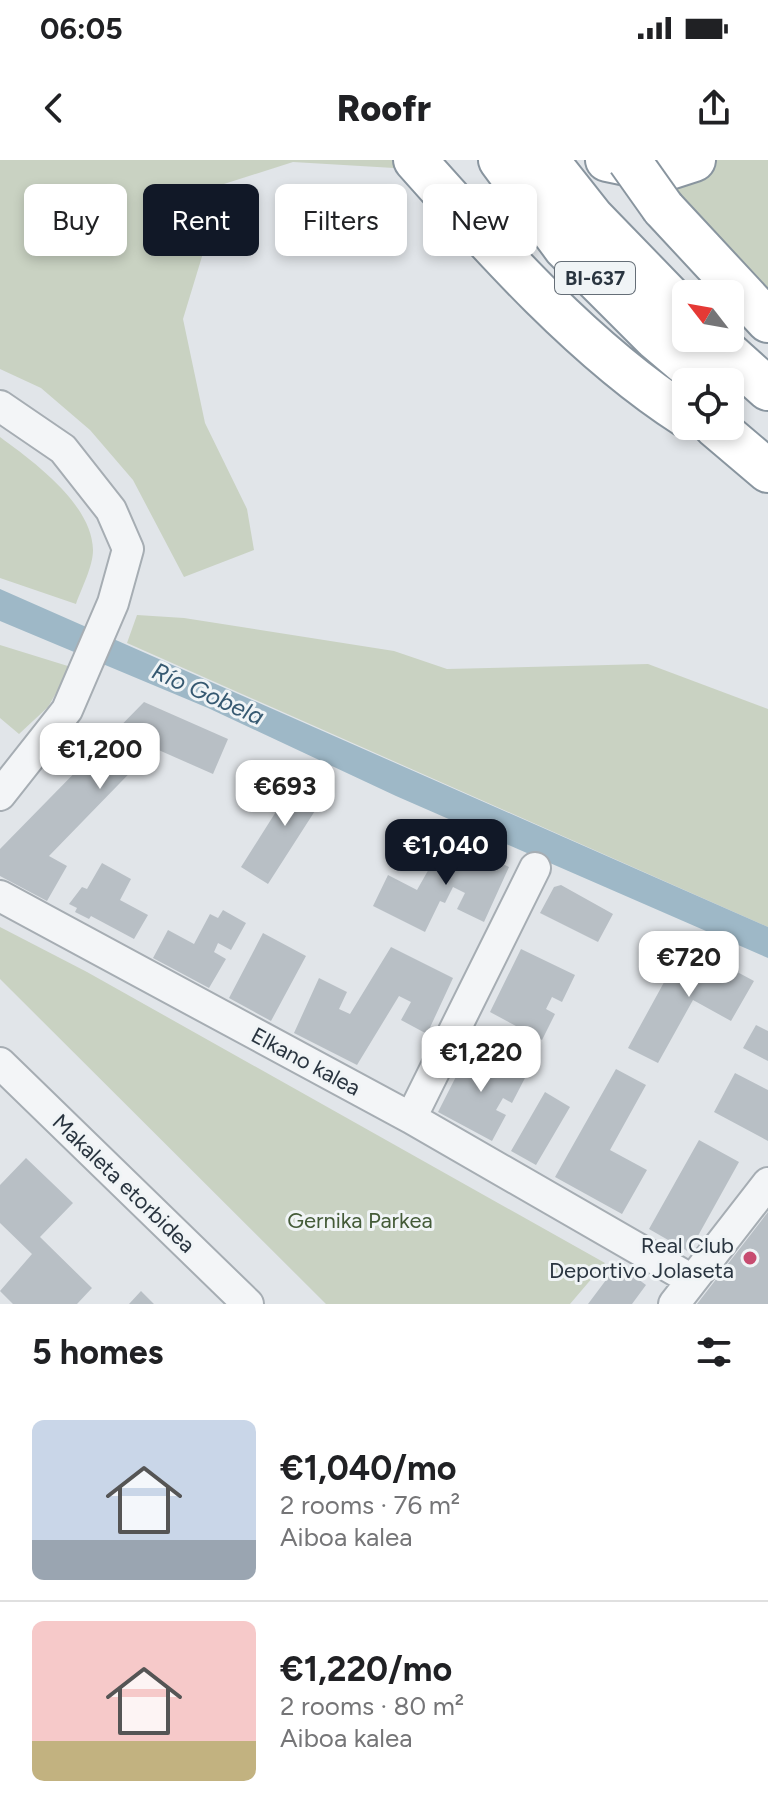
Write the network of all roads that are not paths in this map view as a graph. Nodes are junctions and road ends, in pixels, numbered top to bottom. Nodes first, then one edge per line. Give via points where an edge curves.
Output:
1 (415, 160) edge
2 (452, 160) edge
3 (500, 160) edge
4 (547, 160) edge
5 (607, 160) edge
6 (629, 160) edge
7 (694, 160) edge
8 (672, 300) edge
9 (768, 321) edge
10 (727, 352) edge
11 (690, 368) edge
12 (672, 387) edge
13 (768, 389) edge
14 (0, 406) edge
15 (672, 406) edge
16 (744, 423) edge
17 (731, 440) edge
18 (738, 440) edge
19 (765, 456) edge
20 (5, 776) edge
21 (535, 868) dead end
22 (0, 896) edge
23 (0, 1063) edge
24 (411, 1118) junction
25 (768, 1183) edge
26 (692, 1280) junction
27 (248, 1304) edge
28 (674, 1304) edge

1 - 15 highway via 581,331
2 - 12 highway via 567,292
3 - 11 highway, BI-637 via 565,248
4 - 8 highway, BI-637 via 592,217
5 - 7 highway via 660,171
6 - 9 highway, bridge via 663,208
10 - 13 highway
14 - 20 street via 63,449 111,510 128,549 113,603 67,710
16 - 19 highway
17 - 19 highway
18 - 19 highway
21 - 24 street
22 - 24 street, Elkano kalea
23 - 27 street, Makaleta etorbidea
24 - 26 street, Elkano kalea
25 - 26 street
26 - 28 street

